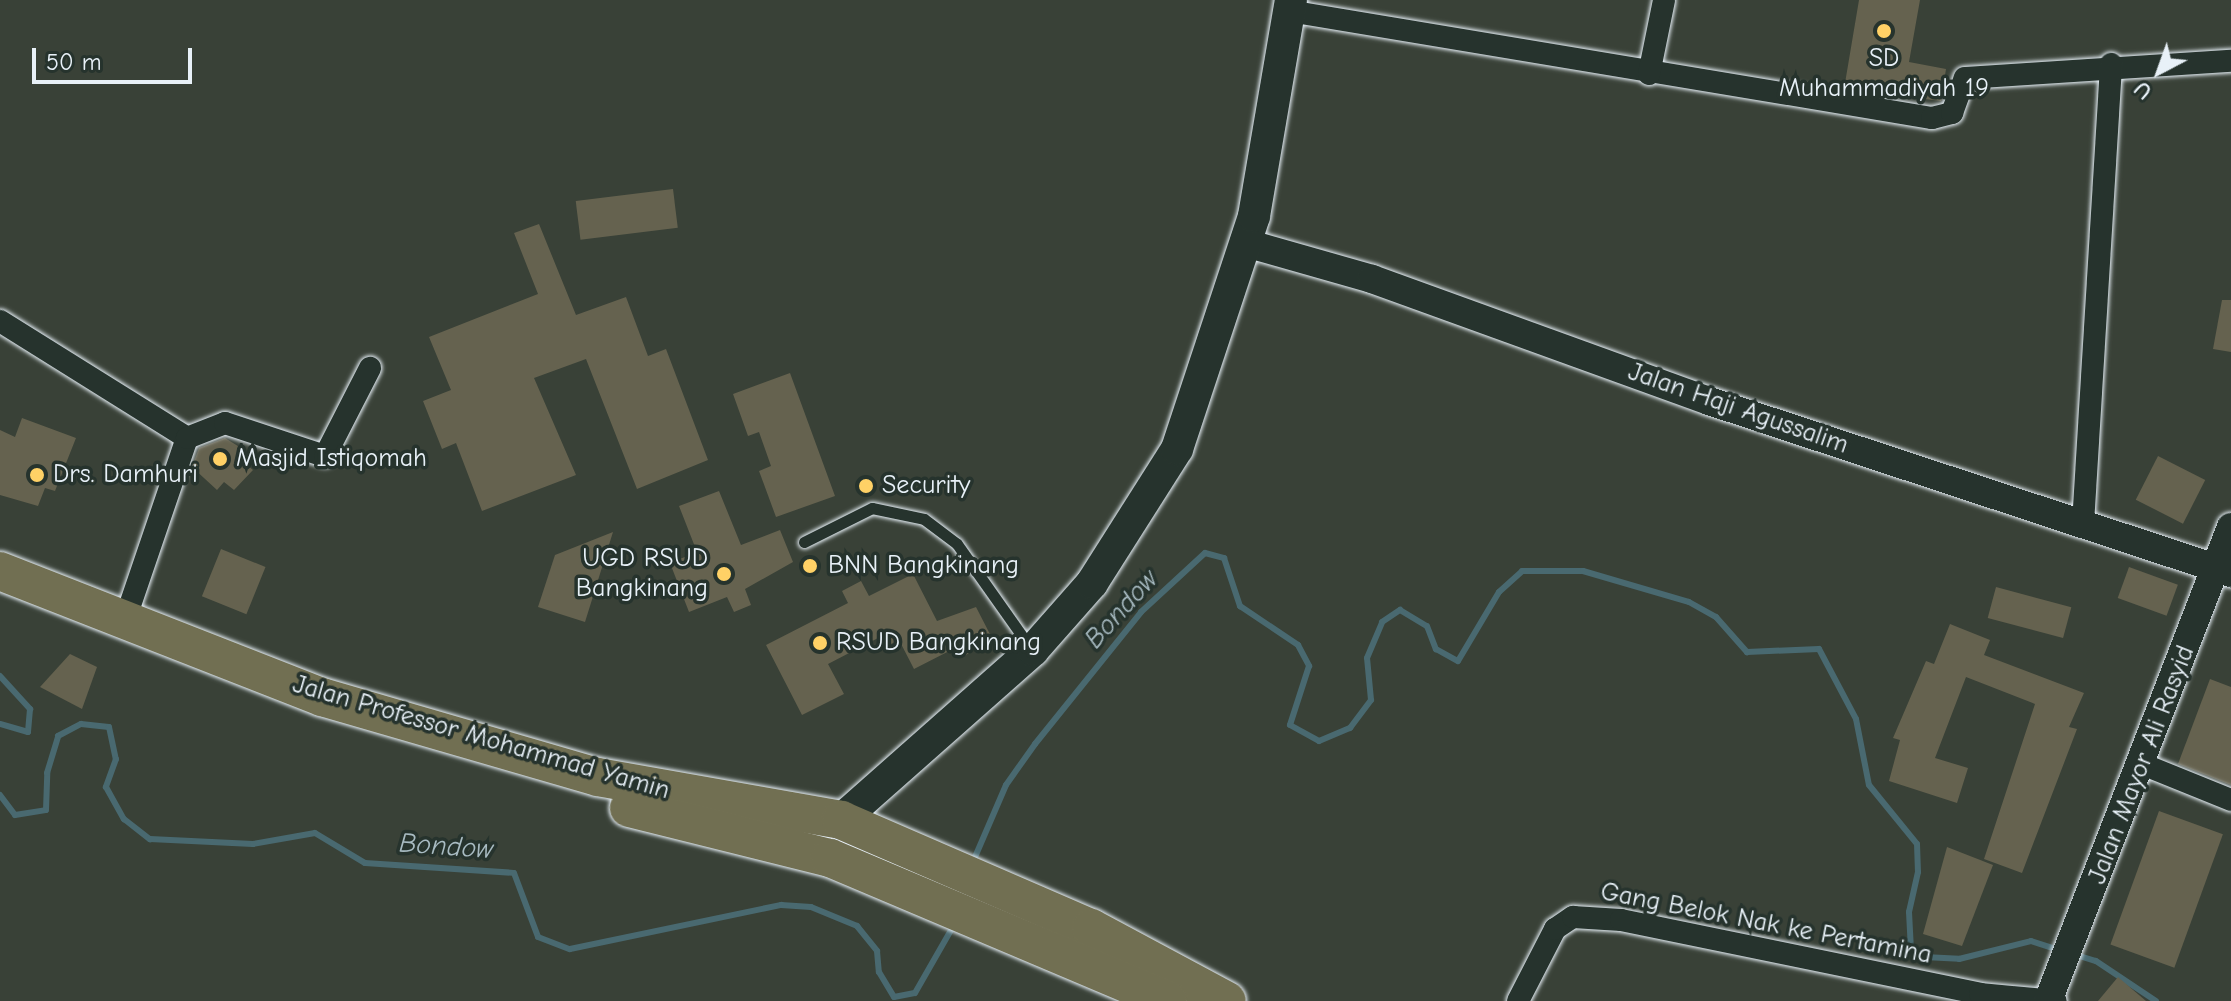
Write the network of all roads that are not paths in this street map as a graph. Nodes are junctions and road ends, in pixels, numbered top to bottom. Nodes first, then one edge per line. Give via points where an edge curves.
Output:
1 (1664, 0) edge
2 (1290, 5) edge
3 (2231, 61) edge
4 (2111, 64) junction
5 (1649, 74) junction
6 (1246, 243) junction
7 (0, 321) edge
8 (370, 368) dead end
9 (187, 438) junction
10 (2083, 524) junction
11 (2231, 527) edge
12 (804, 542) dead end
13 (0, 571) edge
14 (2224, 571) edge
15 (0, 589) edge
16 (126, 617) junction
17 (1033, 650) junction
18 (2142, 764) junction
19 (887, 786) junction
20 (2231, 800) edge
21 (841, 820) junction
22 (882, 838) junction
23 (917, 874) junction
24 (995, 907) junction
25 (2054, 993) edge
26 (1168, 1001) edge
27 (1227, 1001) edge
28 (1518, 1001) edge

1 - 5 street
2 - 5 street
2 - 6 main road
3 - 4 street
4 - 5 street via 1965,78 1946,118
4 - 10 street
6 - 10 street, Jalan Haji Agussalim via 1372,279 1709,401
6 - 17 main road via 1177,449 1092,583
7 - 9 street
8 - 9 street via 325,456 225,423
9 - 16 street
10 - 14 street, Jalan Haji Agussalim
11 - 14 street, Jalan Mayor Ali Rasyid
12 - 17 lane via 872,508 924,519 957,544
13 - 16 highway, Jalan Professor Mohammad Yamin
14 - 18 street, Jalan Mayor Ali Rasyid
15 - 23 highway, Jalan Professor Mohammad Yamin via 434,751 727,836
16 - 21 highway, Jalan Professor Mohammad Yamin via 322,697 598,777
17 - 19 main road
18 - 20 street
18 - 25 street, Jalan Mayor Ali Rasyid
19 - 21 main road
19 - 22 main road
21 - 22 highway, Jalan Professor Mohammad Yamin
22 - 23 highway, Jalan Professor Mohammad Yamin
23 - 24 highway, Jalan Professor Mohammad Yamin
24 - 26 highway, Jalan Professor Mohammad Yamin
24 - 27 highway, Jalan Professor Mohammad Yamin via 1091,928
25 - 28 street, Gang Belok Nak ke Pertamina via 1980,994 1621,920 1573,917 1555,929

